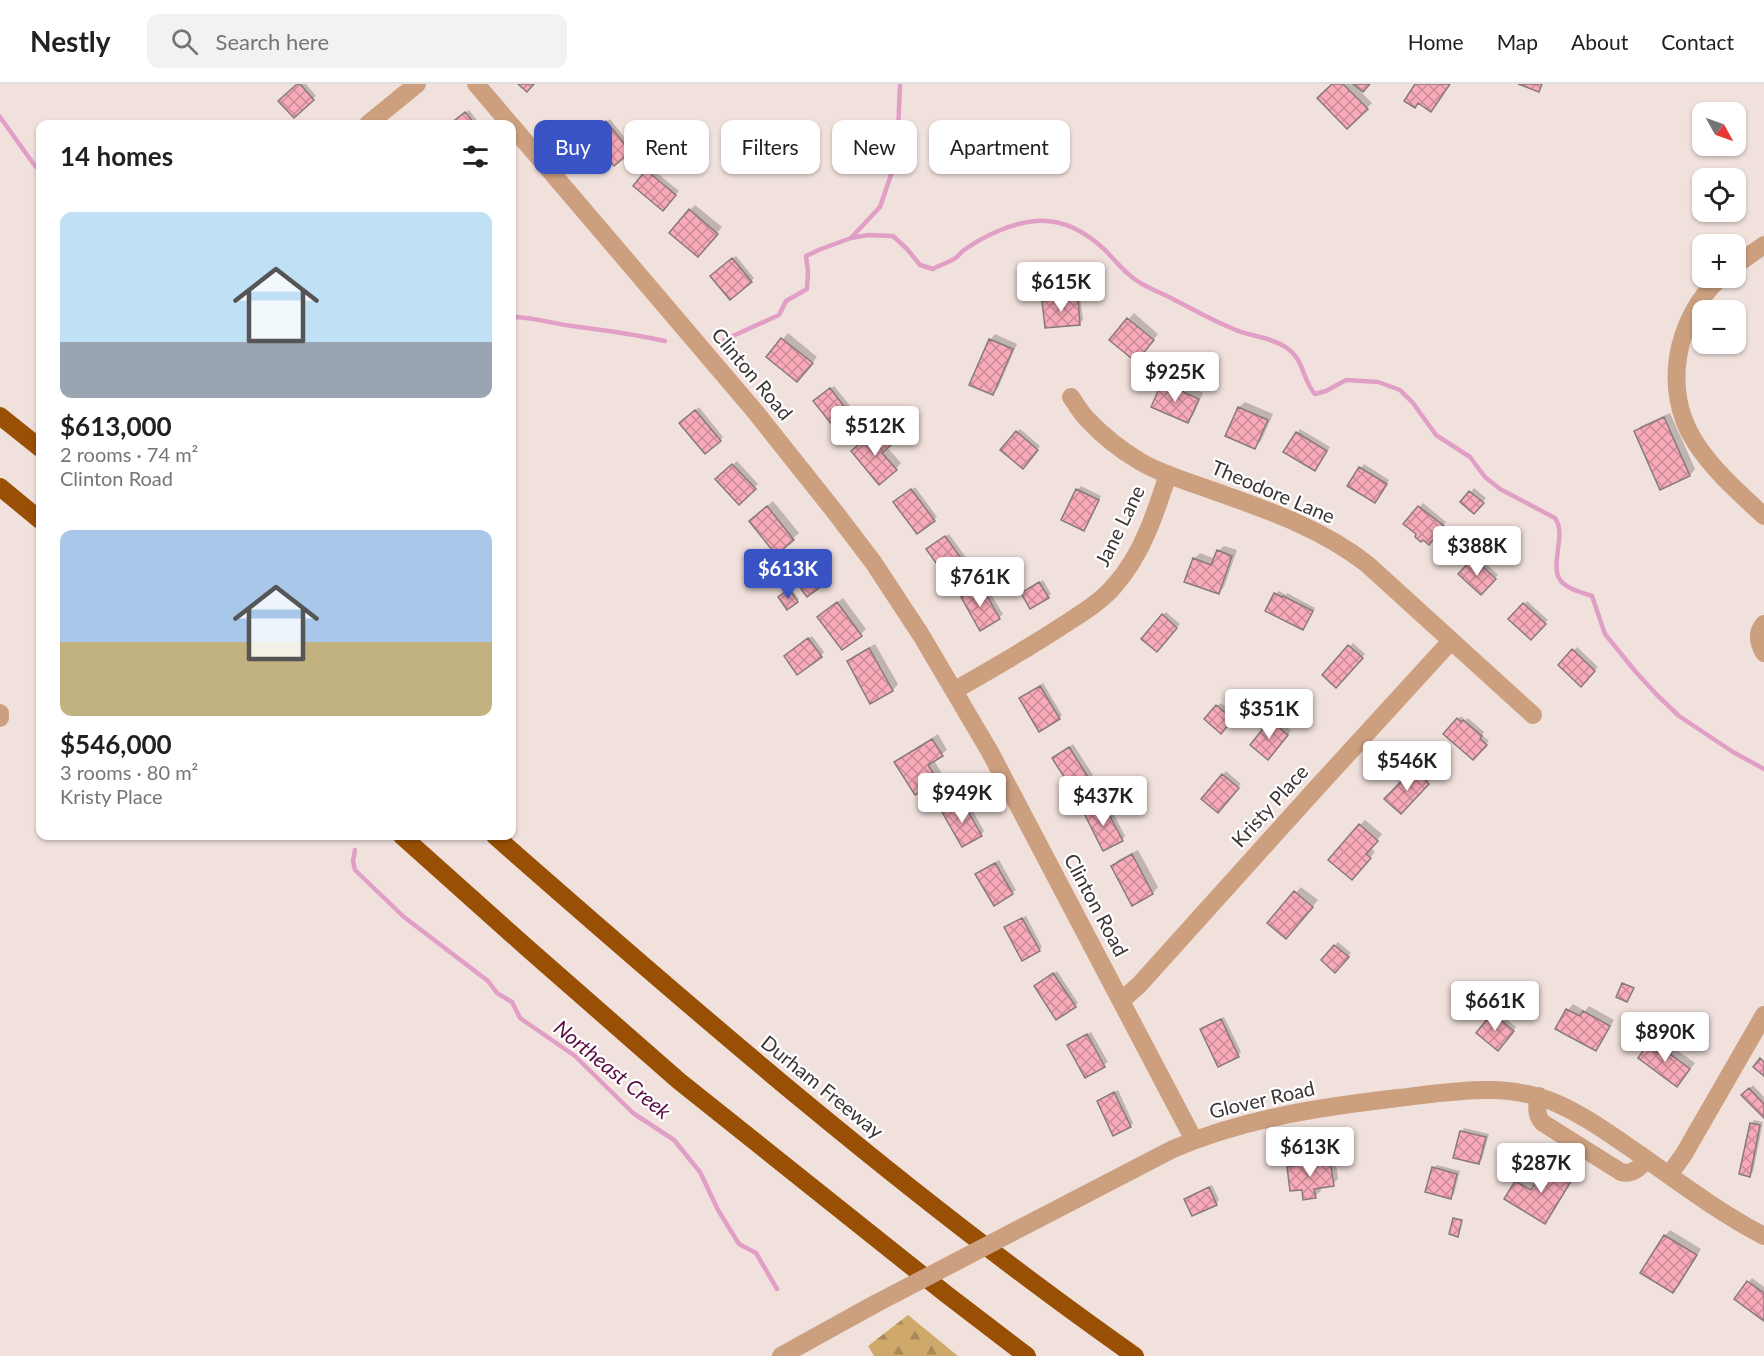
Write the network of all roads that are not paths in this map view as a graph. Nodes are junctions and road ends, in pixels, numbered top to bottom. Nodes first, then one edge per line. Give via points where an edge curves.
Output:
1 (417, 84) edge
2 (476, 84) edge
3 (373, 120) edge
4 (507, 120) edge
5 (516, 131) edge
6 (1764, 245) edge
7 (1746, 258) edge
8 (1711, 288) edge
9 (1071, 397) dead end
10 (0, 416) edge
11 (36, 445) edge
12 (1168, 474) junction
13 (0, 487) edge
14 (1764, 516) edge
15 (36, 517) edge
16 (1764, 624) edge
17 (1451, 641) junction
18 (1764, 653) edge
19 (955, 690) junction
20 (0, 713) edge
21 (1533, 715) dead end
22 (0, 718) edge
23 (406, 840) edge
24 (500, 840) edge
25 (1121, 1001) junction
26 (1764, 1016) edge
27 (1539, 1096) junction
28 (1194, 1140) junction
29 (1646, 1159) junction
30 (1669, 1175) junction
31 (1764, 1236) edge
32 (781, 1356) edge
33 (1027, 1356) edge
34 (1135, 1356) edge

1 - 3 street
2 - 4 street, Clinton Road
5 - 19 street, Clinton Road via 836,512
6 - 7 street
8 - 14 street via 1698,303 1680,342 1676,370 1679,403 1705,456
9 - 12 street, Theodore Lane via 1104,434 1142,462
10 - 11 highway
12 - 17 street, Theodore Lane via 1275,513 1352,552
12 - 19 street, Jane Lane via 1144,537 1116,585 1049,634
13 - 15 highway
16 - 18 street via 1759,644
17 - 21 street, Theodore Lane
17 - 25 street, Kristy Place
19 - 25 street, Clinton Road
20 - 22 street
23 - 33 highway via 679,1081
24 - 34 highway, Durham Freeway via 781,1083 984,1245
25 - 28 street, Clinton Road
26 - 30 street
27 - 28 street, Glover Road via 1472,1089 1371,1101 1262,1119
27 - 29 street, Glover Road via 1603,1129
27 - 29 street via 1537,1110 1543,1123 1621,1172 1640,1168
28 - 32 street, Glover Road, bridge
29 - 30 street, Glover Road
30 - 31 street, Glover Road

